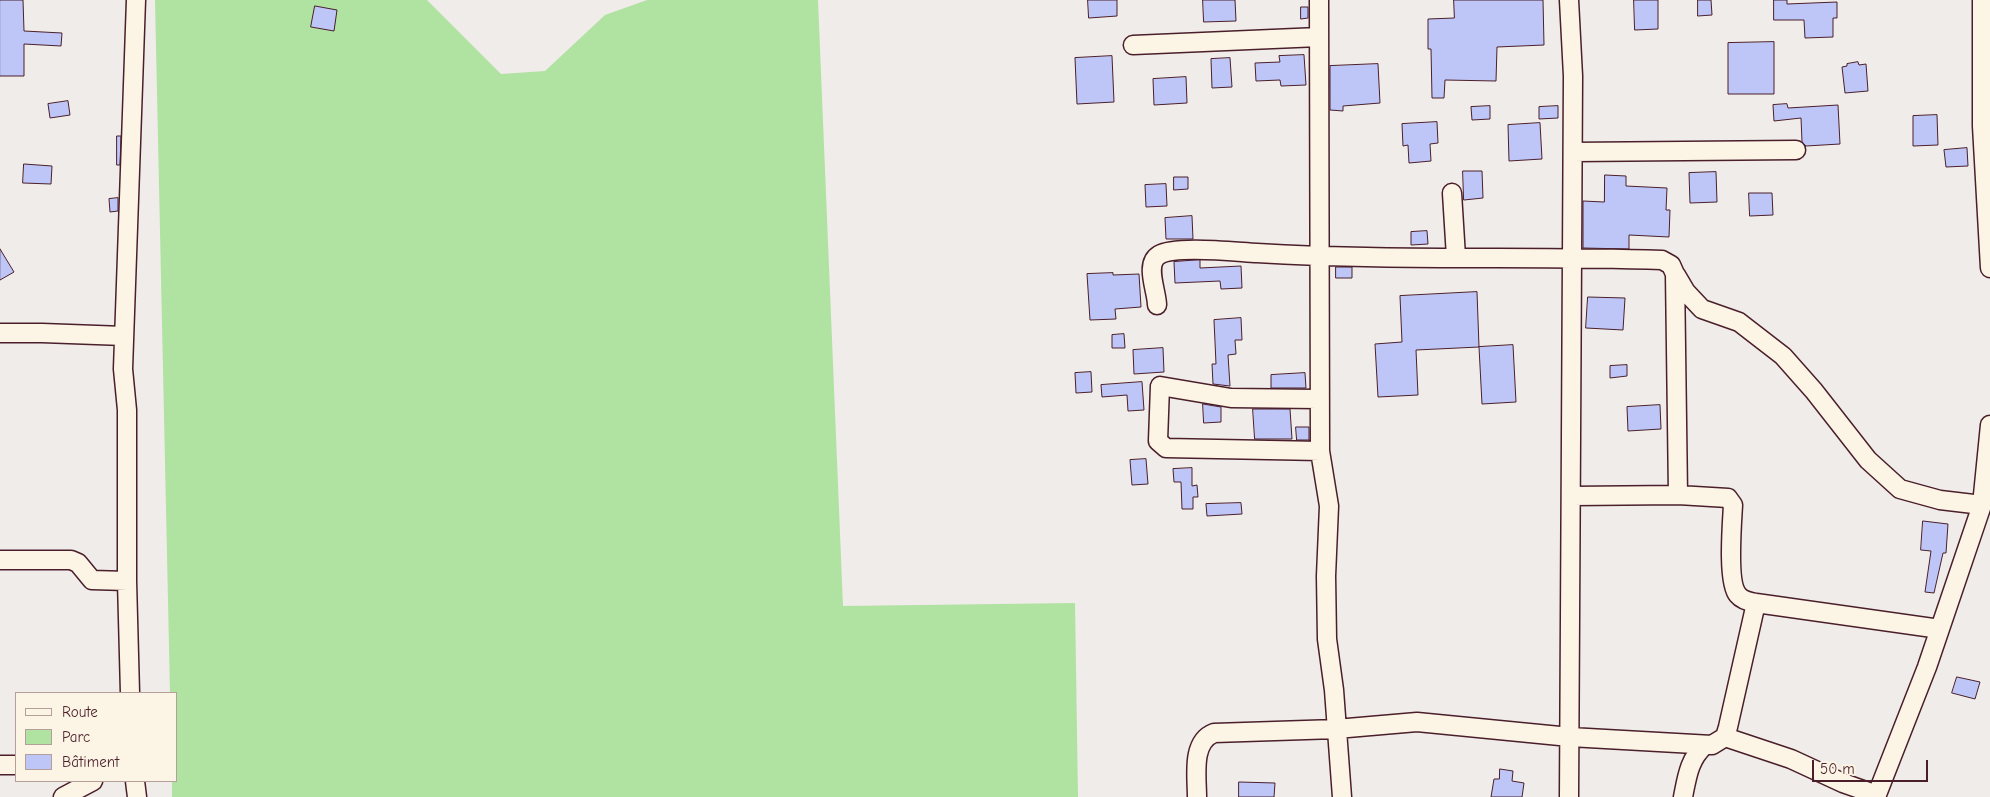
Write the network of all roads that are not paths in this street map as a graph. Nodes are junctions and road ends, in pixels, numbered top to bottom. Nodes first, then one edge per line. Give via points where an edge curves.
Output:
1 (136, 0) edge
2 (1318, 0) edge
3 (1569, 0) edge
4 (1982, 0) edge
5 (1319, 37) junction
6 (1133, 45) dead end
7 (1796, 150) dead end
8 (1573, 152) junction
9 (1452, 193) dead end
10 (1318, 256) junction
11 (1456, 257) junction
12 (1571, 258) junction
13 (1990, 268) edge
14 (1675, 274) junction
15 (1157, 305) dead end
16 (0, 333) edge
17 (124, 336) junction
18 (1318, 399) junction
19 (1990, 425) edge
20 (1320, 451) junction
21 (1678, 495) junction
22 (1572, 496) junction
23 (1982, 505) junction
24 (0, 560) edge
25 (127, 581) junction
26 (1756, 603) junction
27 (1940, 629) junction
28 (130, 692) edge
29 (1336, 729) junction
30 (1570, 737) junction
31 (1725, 737) junction
32 (1706, 745) junction
33 (0, 765) edge
34 (15, 766) edge
35 (135, 782) edge
36 (83, 783) edge
37 (1876, 796) edge
38 (63, 797) edge
39 (137, 797) edge
40 (1196, 797) edge
41 (1342, 797) edge
42 (1569, 797) edge
43 (1683, 797) edge

1 - 17 street
2 - 5 street
3 - 8 street
4 - 13 street via 1982,126
5 - 6 street
5 - 10 street
7 - 8 street
8 - 12 street
9 - 11 street
10 - 11 street
10 - 15 street via 1215,251 1162,253 1152,264
10 - 18 street
11 - 12 street
12 - 14 street via 1662,260 1671,266
12 - 22 street
14 - 21 street
14 - 23 street via 1702,309 1739,322 1783,356 1868,460 1900,489 1940,500
16 - 17 street
17 - 25 street
18 - 20 street
18 - 20 street via 1231,398 1160,386 1158,441 1166,448
19 - 23 street
20 - 29 street via 1329,506 1327,639
21 - 22 street
21 - 26 street via 1723,497 1731,502 1733,588 1738,596
22 - 30 street
23 - 27 street
24 - 25 street via 71,560 78,563 92,580
25 - 28 street
26 - 27 street
26 - 31 street
27 - 37 street
29 - 30 street via 1418,722
29 - 40 street via 1208,735 1198,750
29 - 41 street
30 - 32 street
30 - 42 street
31 - 32 street via 1720,742
31 - 37 street via 1791,759
32 - 43 street via 1688,768
33 - 34 street
35 - 39 street
36 - 38 street

